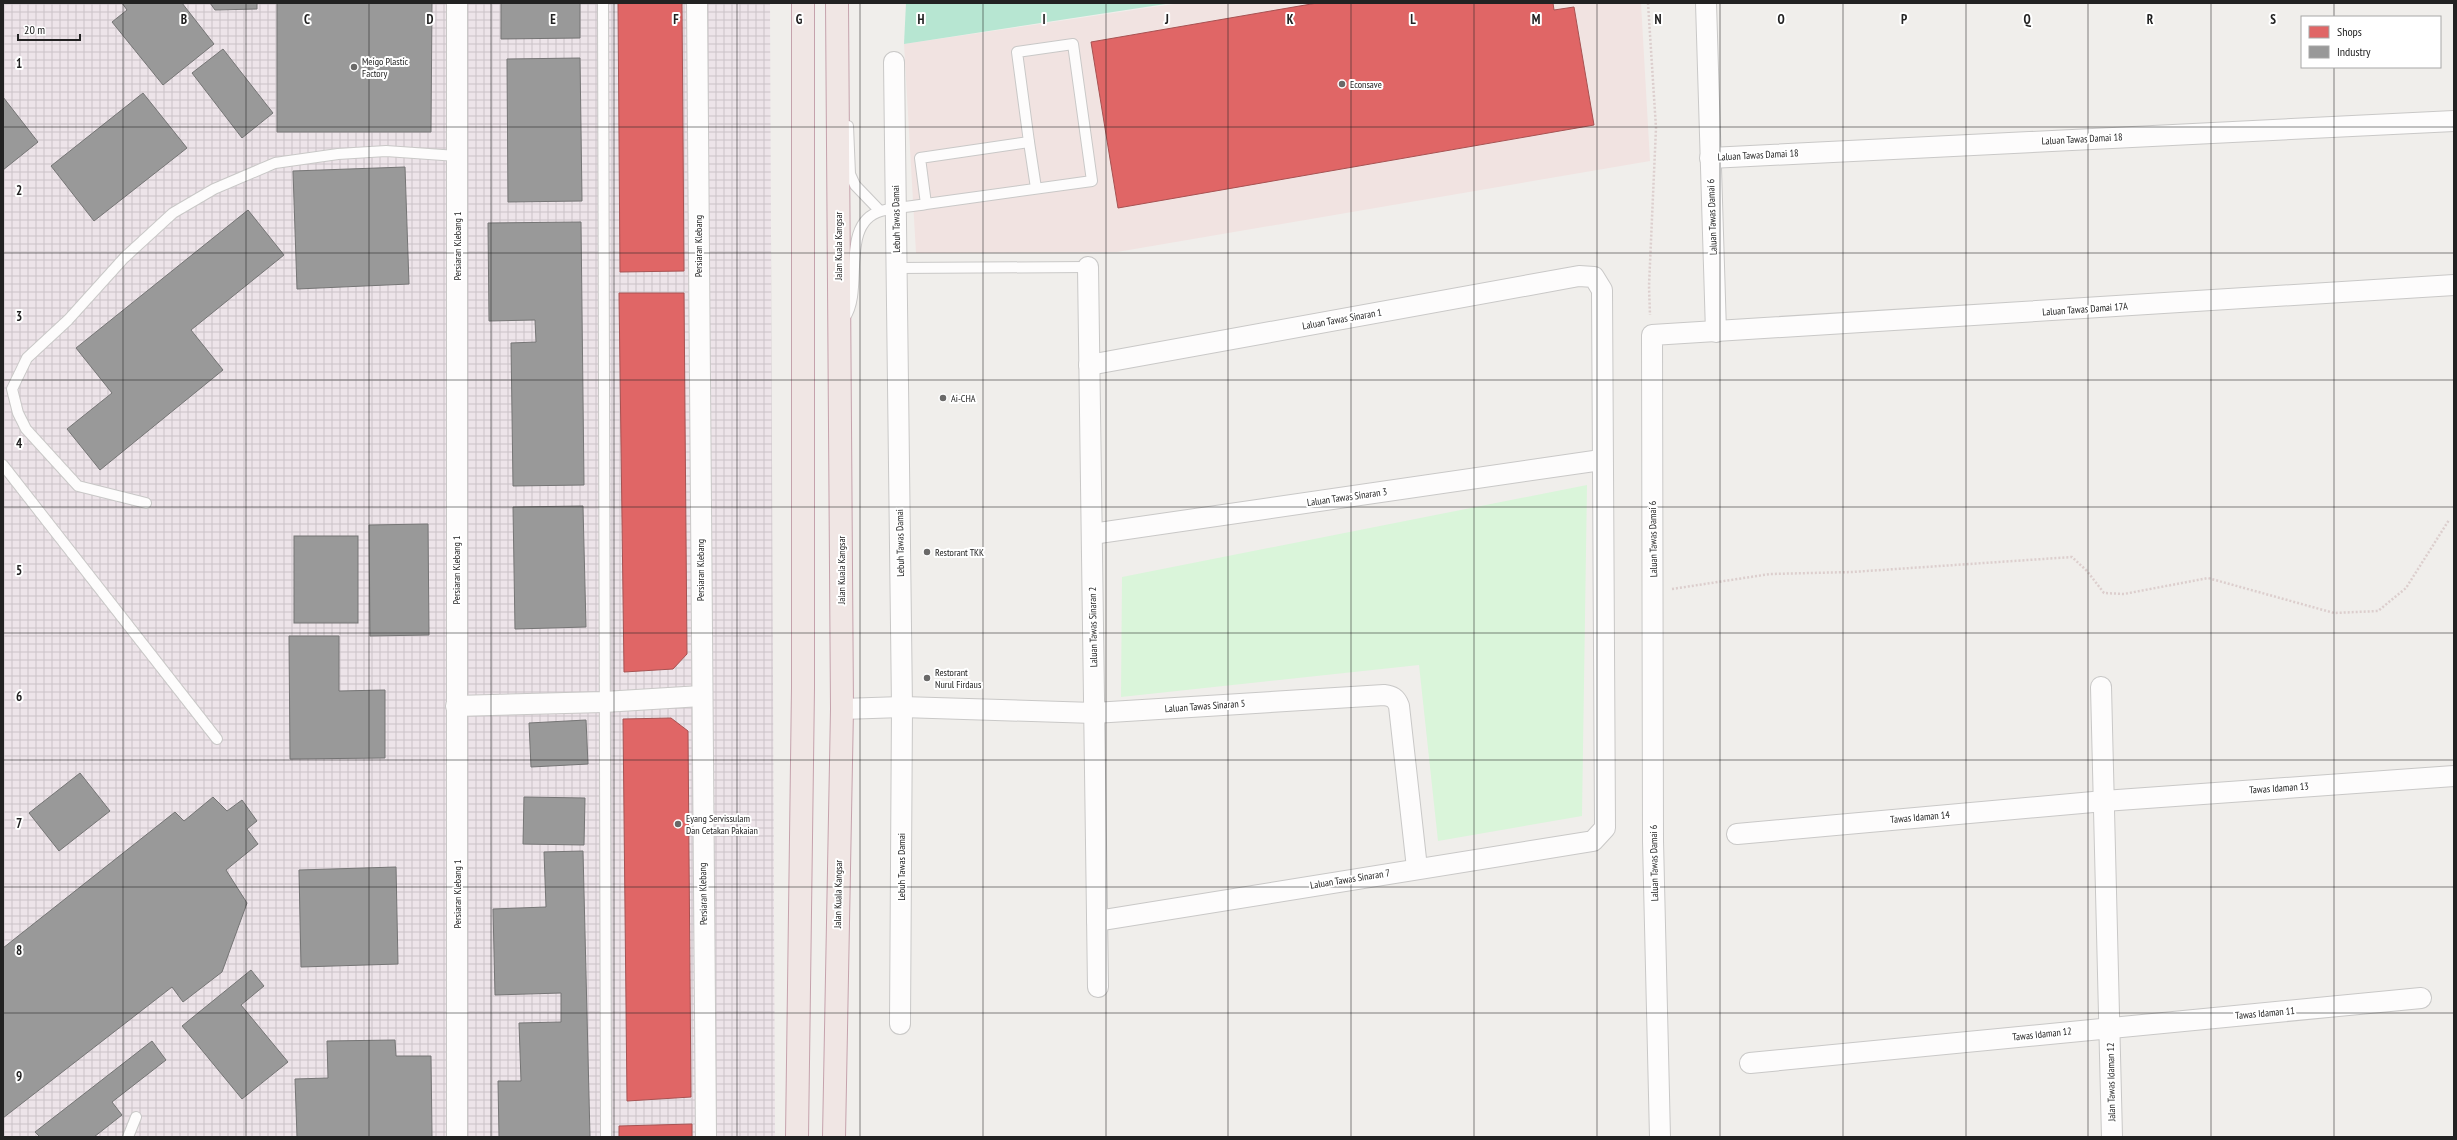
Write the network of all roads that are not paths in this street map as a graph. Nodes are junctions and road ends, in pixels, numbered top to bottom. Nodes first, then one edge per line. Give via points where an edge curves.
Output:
1 (457, 3) edge
2 (603, 3) edge
3 (697, 3) edge
4 (803, 3) edge
5 (837, 3) edge
6 (1706, 3) edge
7 (894, 62) dead end
8 (837, 69) junction
9 (2454, 121) edge
10 (1029, 142) junction
11 (457, 156) junction
12 (1710, 158) junction
13 (1036, 188) junction
14 (926, 204) junction
15 (888, 210) junction
16 (1088, 267) joint
17 (897, 268) junction
18 (2454, 285) edge
19 (839, 326) junction
20 (1716, 332) junction
21 (1089, 365) junction
22 (1601, 460) junction
23 (3, 465) edge
24 (146, 503) dead end
25 (1092, 534) junction
26 (2101, 687) dead end
27 (701, 696) junction
28 (604, 702) junction
29 (456, 706) junction
30 (902, 707) junction
31 (842, 709) junction
32 (1094, 713) junction
33 (217, 739) dead end
34 (2454, 776) edge
35 (2104, 801) junction
36 (1737, 834) dead end
37 (1417, 868) junction
38 (1097, 921) junction
39 (1098, 987) dead end
40 (2421, 998) dead end
41 (900, 1024) dead end
42 (2109, 1028) junction
43 (1750, 1063) dead end
44 (136, 1117) dead end
45 (128, 1137) edge
46 (457, 1137) edge
47 (606, 1137) edge
48 (706, 1137) edge
49 (797, 1137) edge
50 (834, 1137) edge
51 (1660, 1137) edge
52 (2112, 1137) edge

1 - 11 street, Persiaran Klebang 1
2 - 28 lane
3 - 27 street, Persiaran Klebang
4 - 49 highway via 803,688
5 - 8 highway, Jalan Kuala Kangsar
6 - 12 street, Laluan Tawas Damai 6
7 - 15 street, Lebuh Tawas Damai
8 - 15 lane via 846,78 848,85 850,174 856,185
8 - 19 highway, Jalan Kuala Kangsar
9 - 12 street, Laluan Tawas Damai 18
10 - 13 lane
10 - 13 lane via 1017,52 1073,44 1092,181
10 - 14 lane via 920,158
11 - 24 lane via 386,151 338,154 275,163 214,189 173,213 124,258 68,320 27,358 12,389 18,413 26,428 78,486
11 - 29 street, Persiaran Klebang 1
12 - 20 street, Laluan Tawas Damai 6
13 - 14 lane
14 - 15 lane
15 - 17 street, Lebuh Tawas Damai
15 - 19 lane via 866,219 857,238 853,295 848,312
16 - 17 lane
16 - 21 street, Laluan Tawas Sinaran 2
17 - 30 street, Lebuh Tawas Damai
18 - 20 street, Laluan Tawas Damai 17A
19 - 31 highway, Jalan Kuala Kangsar
20 - 51 street, Laluan Tawas Damai 6 via 1657,333 1651,339 1653,841
21 - 22 street, Laluan Tawas Sinaran 1 via 1579,276 1594,277 1602,290
21 - 25 street, Laluan Tawas Sinaran 2
22 - 25 street, Laluan Tawas Sinaran 3
22 - 37 street, Laluan Tawas Sinaran 7 via 1605,828 1593,841
23 - 33 lane
25 - 32 street, Laluan Tawas Sinaran 2
26 - 35 street
27 - 28 street
27 - 48 street, Persiaran Klebang
28 - 29 street
28 - 47 lane
29 - 46 street, Persiaran Klebang 1
30 - 31 street, Laluan Tawas Sinaran 5
30 - 32 street, Laluan Tawas Sinaran 5
30 - 41 street, Lebuh Tawas Damai
31 - 50 highway, Jalan Kuala Kangsar
32 - 37 street, Laluan Tawas Sinaran 5 via 1384,694 1391,696 1396,699 1399,706
32 - 38 street, Laluan Tawas Sinaran 2
34 - 35 street, Tawas Idaman 13
35 - 36 street, Tawas Idaman 14
35 - 42 street
37 - 38 street, Laluan Tawas Sinaran 7
38 - 39 street, Laluan Tawas Sinaran 2
40 - 42 street, Tawas Idaman 11
42 - 43 street, Tawas Idaman 12
42 - 52 street, Jalan Tawas Idaman 12
44 - 45 lane

